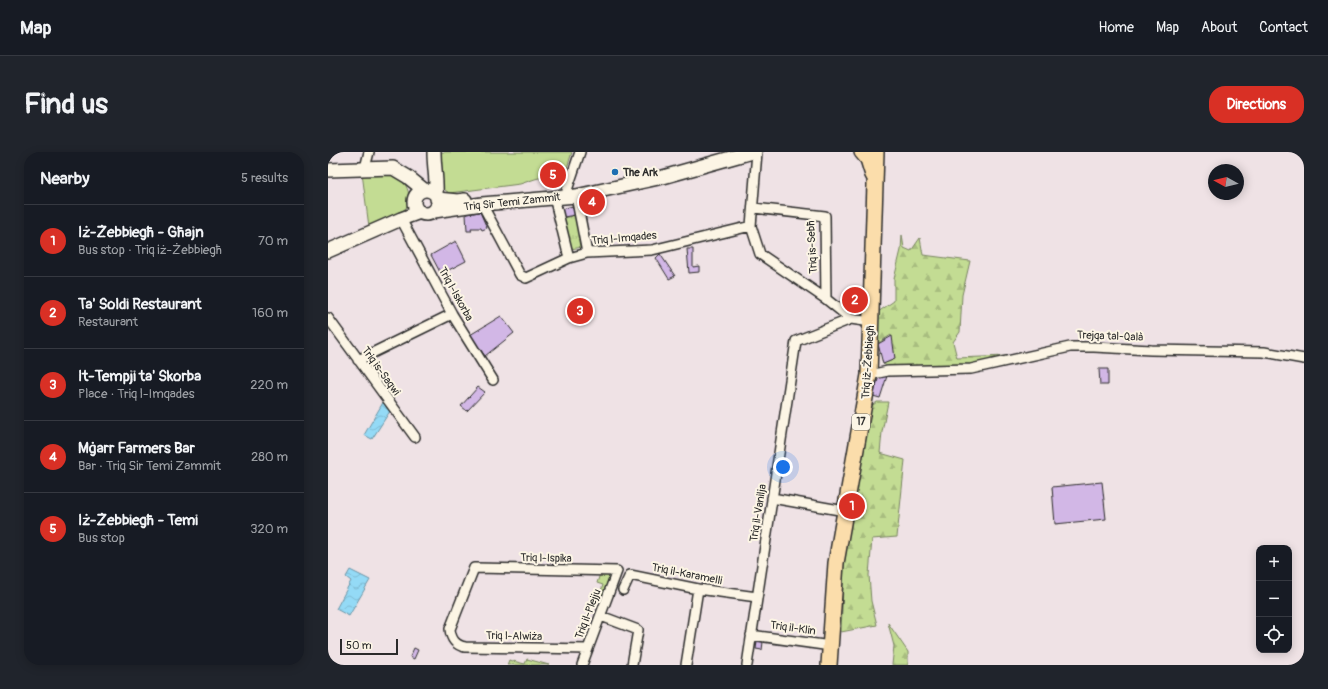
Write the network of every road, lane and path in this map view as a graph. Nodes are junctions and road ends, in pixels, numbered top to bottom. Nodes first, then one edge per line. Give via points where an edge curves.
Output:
1 (369, 152) edge
2 (580, 152) edge
3 (732, 152) edge
4 (752, 152) edge
5 (757, 152) edge
6 (862, 152) edge
7 (876, 152) edge
8 (434, 158) edge
9 (365, 168) junction
10 (328, 170) edge
11 (874, 178) junction
12 (570, 194) junction
13 (554, 197) junction
14 (426, 200) junction
15 (482, 204) junction
16 (754, 208) junction
17 (401, 219) junction
18 (751, 226) junction
19 (328, 251) edge
20 (587, 254) junction
21 (569, 258) junction
22 (826, 299) junction
23 (452, 314) junction
24 (328, 318) edge
25 (851, 319) junction
26 (872, 322) junction
27 (1304, 359) edge
28 (358, 360) junction
29 (869, 375) junction
30 (493, 380) dead end
31 (415, 437) dead end
32 (772, 498) junction
33 (845, 511) junction
34 (617, 571) joint
35 (698, 589) junction
36 (623, 590) dead end
37 (757, 597) junction
38 (601, 616) junction
39 (450, 629) joint
40 (752, 635) junction
41 (831, 646) junction
42 (588, 649) junction
43 (582, 665) edge
44 (632, 665) edge
45 (686, 665) edge
46 (747, 665) edge
47 (829, 665) edge

1 - 9 street
2 - 12 street
3 - 12 main road, Triq Sir Temi Zammit
4 - 12 main road, Triq Sir Temi Zammit via 663,177
5 - 16 street
6 - 11 main road, 17 via 868,159
7 - 11 main road, Triq iż-Żebbiegħ / 17
8 - 14 main road
9 - 10 main road
9 - 14 main road via 393,168 408,177
11 - 26 main road, Triq iż-Żebbiegħ / 17
12 - 13 main road, Triq Sir Temi Zammit
12 - 14 main road, Triq Sir Temi Zammit via 458,201
12 - 20 street
13 - 15 main road, Triq Sir Temi Zammit
13 - 21 street
14 - 15 main road, Triq Sir Temi Zammit
14 - 17 main road, Triq Sir Temi Zammit
15 - 21 street, Triq l-Imqades via 520,275 526,278
16 - 18 street
16 - 22 street, Triq is-Sebħ via 825,216
17 - 19 main road, Triq Sir Temi Zammit
17 - 23 street, Triq l-Iskorba
18 - 20 street, Triq l-Imqades via 652,250
18 - 22 street via 760,254
20 - 21 street, Triq l-Imqades
22 - 25 street
23 - 28 street
23 - 30 street, Triq l-Iskorba
24 - 28 street, Triq is-Saqwi
25 - 26 street
25 - 32 street, Triq il-Vanilja via 796,341
26 - 29 main road, Triq iż-Żebbiegħ / 17
27 - 29 street, Trejqa tal-Qalà via 1264,352 1070,347 971,369 888,371
28 - 31 street, Triq is-Saqwi
29 - 33 main road, Triq iż-Żebbiegħ / 17
32 - 33 street
32 - 37 street, Triq il-Vanilja
33 - 41 main road, Triq iż-Żebbiegħ / 17 via 836,563
34 - 38 street, Triq il-Plejju
34 - 39 street, Triq l-Ispika via 474,568
35 - 36 street, Triq il-Karamelli via 630,574
35 - 37 street, Triq il-Karamelli
35 - 45 street
37 - 40 street, Triq il-Vanilja
38 - 42 street, Triq il-Plejju
38 - 44 street via 638,630
39 - 42 street, Triq l-Alwiża via 454,642 465,647
40 - 41 street, Triq il-Klin
40 - 46 street, Triq il-Vanilja
41 - 47 main road, Triq iż-Żebbiegħ / 17
42 - 43 street, Triq il-Plejju

